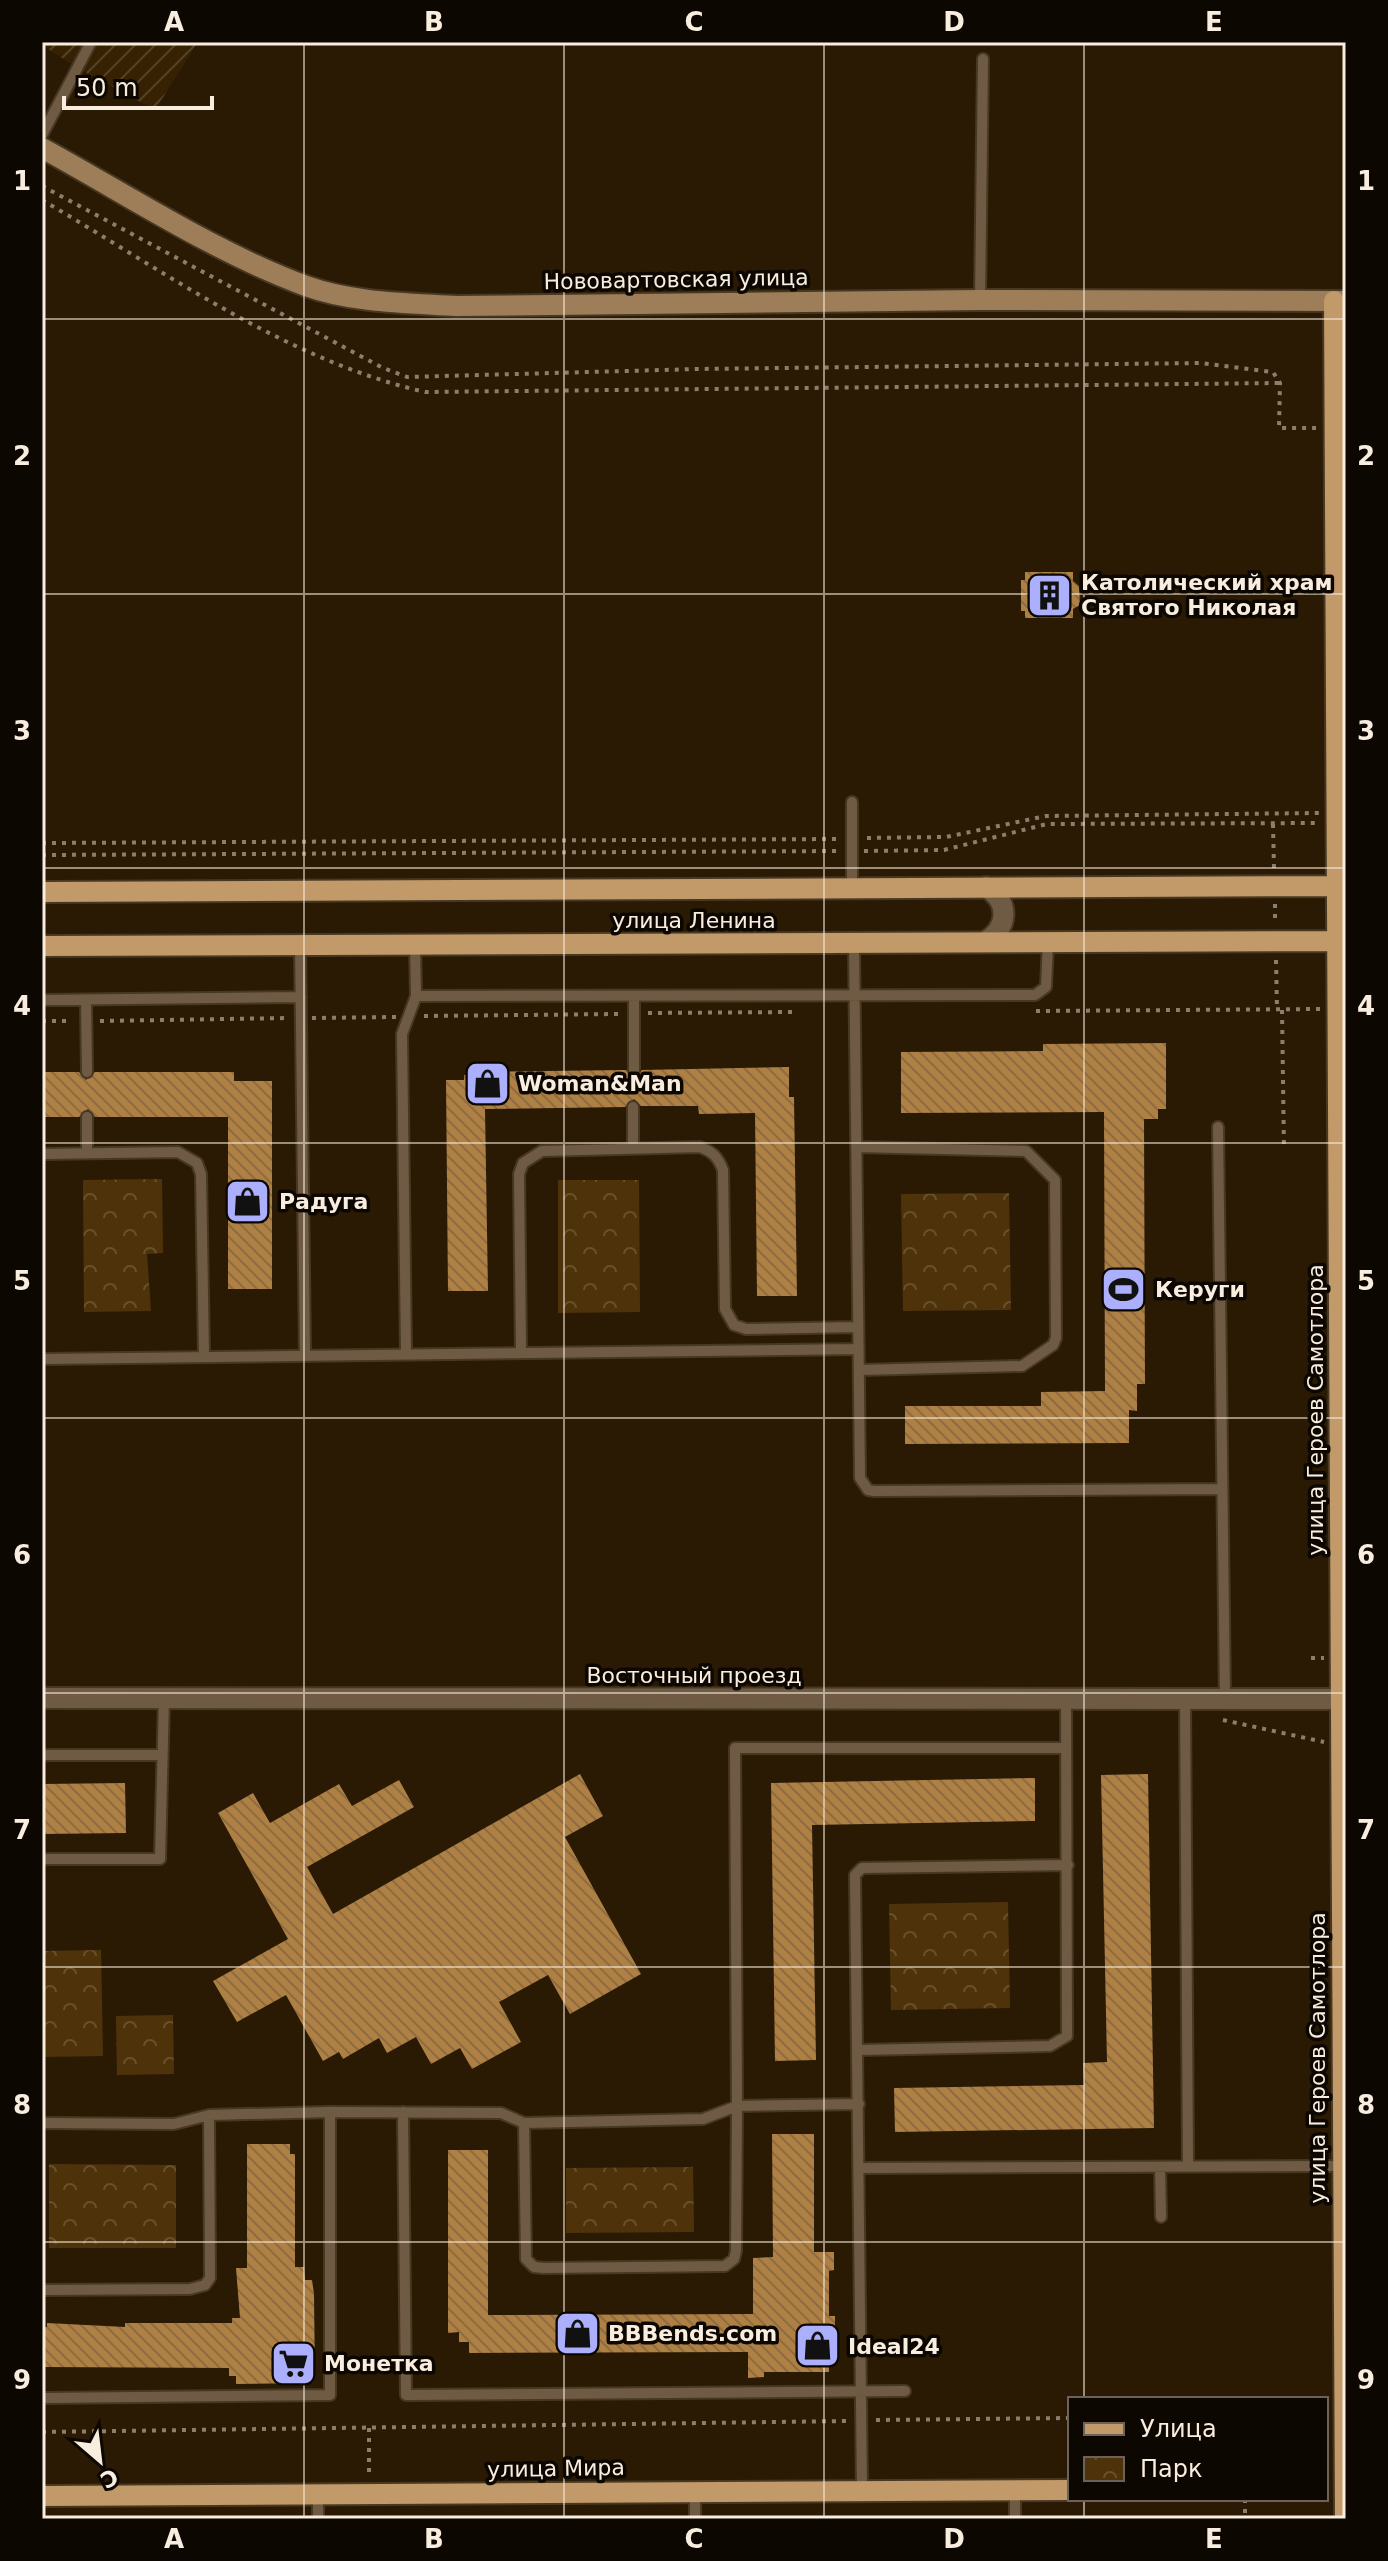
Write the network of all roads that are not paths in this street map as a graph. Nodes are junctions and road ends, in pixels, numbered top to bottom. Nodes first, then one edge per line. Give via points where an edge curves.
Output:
1 (91, 42) edge
2 (983, 59) dead end
3 (42, 135) edge
4 (42, 148) edge
5 (980, 300) junction
6 (1340, 301) edge
7 (1341, 665) edge
8 (852, 802) dead end
9 (1342, 886) edge
10 (986, 887) junction
11 (852, 888) junction
12 (42, 892) edge
13 (1342, 941) edge
14 (985, 942) junction
15 (1048, 942) junction
16 (300, 944) junction
17 (854, 944) junction
18 (415, 945) junction
19 (42, 946) edge
20 (855, 995) junction
21 (416, 996) junction
22 (634, 996) junction
23 (301, 997) junction
24 (42, 1000) edge
25 (86, 1000) junction
26 (634, 1070) dead end
27 (87, 1072) dead end
28 (633, 1107) dead end
29 (87, 1117) dead end
30 (1218, 1127) dead end
31 (856, 1147) junction
32 (633, 1149) junction
33 (87, 1153) junction
34 (42, 1154) edge
35 (1342, 1295) edge
36 (858, 1327) junction
37 (858, 1349) junction
38 (521, 1351) junction
39 (406, 1352) junction
40 (305, 1353) junction
41 (204, 1355) junction
42 (42, 1359) edge
43 (859, 1370) junction
44 (1222, 1489) junction
45 (42, 1698) edge
46 (164, 1699) junction
47 (1066, 1699) junction
48 (1185, 1699) junction
49 (1225, 1699) junction
50 (1343, 1699) edge
51 (1066, 1748) junction
52 (42, 1755) edge
53 (162, 1755) junction
54 (42, 1859) edge
55 (1068, 1865) junction
56 (1343, 2018) edge
57 (859, 2050) junction
58 (859, 2104) junction
59 (737, 2106) junction
60 (330, 2112) junction
61 (403, 2112) junction
62 (209, 2115) junction
63 (42, 2123) edge
64 (524, 2123) junction
65 (1341, 2166) junction
66 (1160, 2167) junction
67 (1188, 2167) junction
68 (860, 2168) junction
69 (1161, 2217) dead end
70 (42, 2290) edge
71 (905, 2391) dead end
72 (861, 2392) junction
73 (42, 2398) edge
74 (1339, 2487) edge
75 (862, 2490) junction
76 (1015, 2490) junction
77 (1068, 2490) edge
78 (695, 2491) junction
79 (318, 2495) junction
80 (42, 2496) edge
81 (318, 2519) edge
82 (695, 2519) edge
83 (1015, 2519) edge
84 (1345, 2519) edge

1 - 3 lane
2 - 5 lane
4 - 5 main road, Нововартовская улица via 202,237 308,287 380,301 456,306
5 - 6 main road, Нововартовская улица
6 - 7 main road, улица Героев Самотлора via 1334,428
7 - 9 main road, улица Героев Самотлора
8 - 11 lane
9 - 10 main road, улица Ленина
9 - 13 main road, улица Героев Самотлора
10 - 11 main road, улица Ленина
10 - 14 street via 1000,900 1005,917 1000,931
11 - 12 main road, улица Ленина
13 - 15 main road, улица Ленина
13 - 35 main road, улица Героев Самотлора
14 - 15 main road, улица Ленина
14 - 17 main road, улица Ленина
15 - 20 lane via 1046,987 1035,995
16 - 18 main road, улица Ленина
16 - 19 main road, улица Ленина
16 - 23 lane
17 - 18 main road, улица Ленина
17 - 20 lane
18 - 21 lane
20 - 22 lane
20 - 31 lane
21 - 22 lane
21 - 39 lane via 402,1034
22 - 26 lane
23 - 25 lane
23 - 40 lane
24 - 25 lane
25 - 27 lane
28 - 32 lane
29 - 33 lane
30 - 44 lane
31 - 36 lane
31 - 43 lane via 1026,1151 1055,1180 1053,1345 1022,1366
32 - 36 lane via 700,1147 719,1158 725,1309 734,1325
32 - 38 lane via 542,1151 523,1163
33 - 34 lane
33 - 41 lane via 178,1152 197,1163
35 - 50 main road, улица Героев Самотлора
36 - 37 lane
37 - 38 lane
37 - 43 lane
38 - 39 lane
39 - 40 lane
40 - 41 lane
41 - 42 lane
43 - 44 lane via 860,1478 868,1490
44 - 49 lane
45 - 46 street, Восточный проезд
46 - 47 street, Восточный проезд
46 - 53 lane
47 - 48 street, Восточный проезд
47 - 51 lane
48 - 49 street, Восточный проезд
48 - 67 lane
49 - 50 street, Восточный проезд
50 - 56 main road, улица Героев Самотлора
51 - 55 lane
51 - 59 lane via 735,1748
52 - 53 lane
53 - 54 lane via 160,1859
55 - 57 lane via 1069,2027 1059,2044
55 - 57 lane via 862,1868 854,1883
56 - 65 main road, улица Героев Самотлора
57 - 58 lane
58 - 59 lane
58 - 68 lane
59 - 64 lane via 703,2119
59 - 64 lane via 736,2251 734,2259 716,2268 534,2267 525,2248
60 - 61 lane
60 - 62 lane
60 - 73 lane via 330,2395
61 - 64 lane via 501,2113
61 - 72 lane via 406,2395
62 - 63 lane via 174,2124
62 - 70 lane via 210,2278 205,2285
65 - 67 lane
65 - 74 main road, улица Героев Самотлора
66 - 67 lane
66 - 68 lane
66 - 69 lane
68 - 72 lane
71 - 72 lane
72 - 75 lane
74 - 84 main road, улица Героев Самотлора
75 - 76 main road, улица Мира
75 - 78 main road, улица Мира
76 - 77 main road, улица Мира
76 - 83 lane
78 - 79 main road, улица Мира
78 - 82 lane
79 - 80 main road, улица Мира
79 - 81 lane

